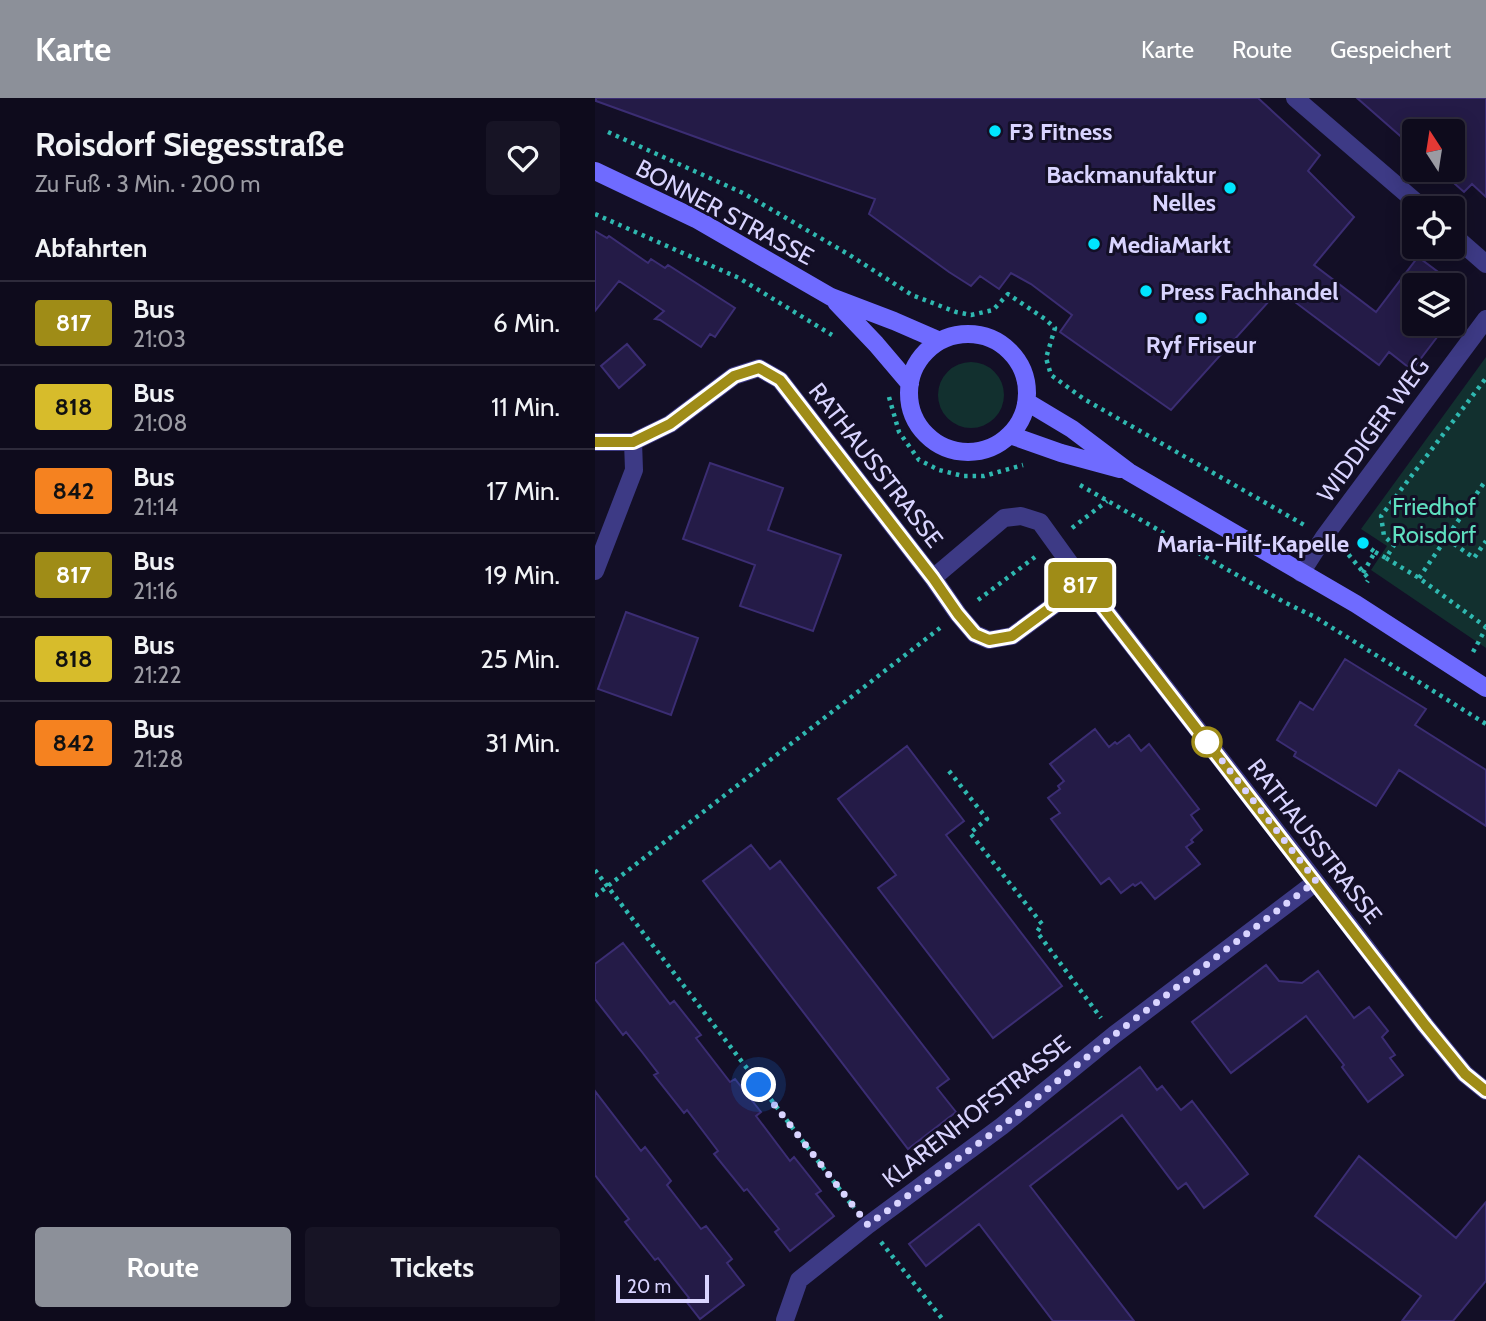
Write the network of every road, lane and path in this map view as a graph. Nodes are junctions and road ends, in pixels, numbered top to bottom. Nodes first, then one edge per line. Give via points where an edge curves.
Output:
1 (1295, 98) edge
2 (608, 132) dead end
3 (595, 171) edge
4 (1409, 196) edge
5 (595, 214) edge
6 (1465, 246) edge
7 (1486, 264) edge
8 (831, 297) junction
9 (1486, 318) edge
10 (842, 341) dead end
11 (940, 341) junction
12 (1486, 378) edge
13 (910, 384) junction
14 (1483, 386) edge
15 (888, 390) dead end
16 (1027, 402) junction
17 (1010, 435) junction
18 (595, 442) edge
19 (633, 442) junction
20 (1034, 466) dead end
21 (1129, 472) junction
22 (1486, 480) edge
23 (1324, 537) junction
24 (1447, 539) junction
25 (1055, 541) junction
26 (1486, 541) edge
27 (1369, 547) dead end
28 (1375, 552) junction
29 (1386, 558) junction
30 (595, 571) edge
31 (1301, 573) junction
32 (1363, 573) dead end
33 (933, 578) junction
34 (1419, 578) junction
35 (1084, 583) junction
36 (958, 614) junction
37 (1486, 626) edge
38 (1486, 688) edge
39 (1486, 724) edge
40 (949, 771) dead end
41 (595, 870) edge
42 (1316, 881) junction
43 (607, 887) junction
44 (595, 896) edge
45 (1114, 1035) junction
46 (1486, 1091) edge
47 (868, 1225) junction
48 (785, 1320) edge
49 (943, 1321) edge

1 - 4 street
2 - 23 path via 743,193 912,295 971,315 993,310 1008,294 1055,328 1046,358 1051,375 1084,399
3 - 8 street, BONNER STRASSE via 696,219
5 - 10 path via 739,278
6 - 7 street
8 - 11 street, BONNER STRASSE
8 - 13 street, BONNER STRASSE
9 - 23 street, WIDDIGER WEG
11 - 13 street via 915,366
11 - 16 street via 960,334 982,336 1003,345 1024,374
12 - 14 path
13 - 17 street via 911,408 922,430 941,446 965,452 990,449
14 - 29 path via 1381,516 1384,536 1394,545
15 - 20 path via 899,432 919,460 963,476
16 - 17 street
16 - 21 street
17 - 21 street
18 - 19 street, RATHAUSSTRASSE
19 - 30 street via 634,470
19 - 33 street, RATHAUSSTRASSE via 670,424 734,376 759,368 780,380
21 - 31 street
22 - 24 path
23 - 31 street, WIDDIGER WEG
24 - 26 path via 1474,558
24 - 34 path
25 - 33 street, RATHAUSSTRASSE via 1040,522 1021,516 1004,518
25 - 35 street, RATHAUSSTRASSE
25 - 36 path
25 - 39 path via 1107,501 1315,618
27 - 28 path
28 - 29 path
28 - 32 path
29 - 34 path
31 - 38 street
33 - 36 street, RATHAUSSTRASSE
34 - 37 path
35 - 36 street, RATHAUSSTRASSE via 1012,636 989,640 975,634
35 - 42 street, RATHAUSSTRASSE
36 - 43 path
40 - 45 path via 986,819 970,833 1042,924 1037,932
41 - 43 path
42 - 45 street, KLARENHOFSTRASSE
42 - 46 street, RATHAUSSTRASSE via 1425,1025 1465,1074
43 - 44 path
43 - 47 path
45 - 47 street, KLARENHOFSTRASSE via 1002,1126
47 - 48 street, KLARENHOFSTRASSE via 799,1280
47 - 49 path

